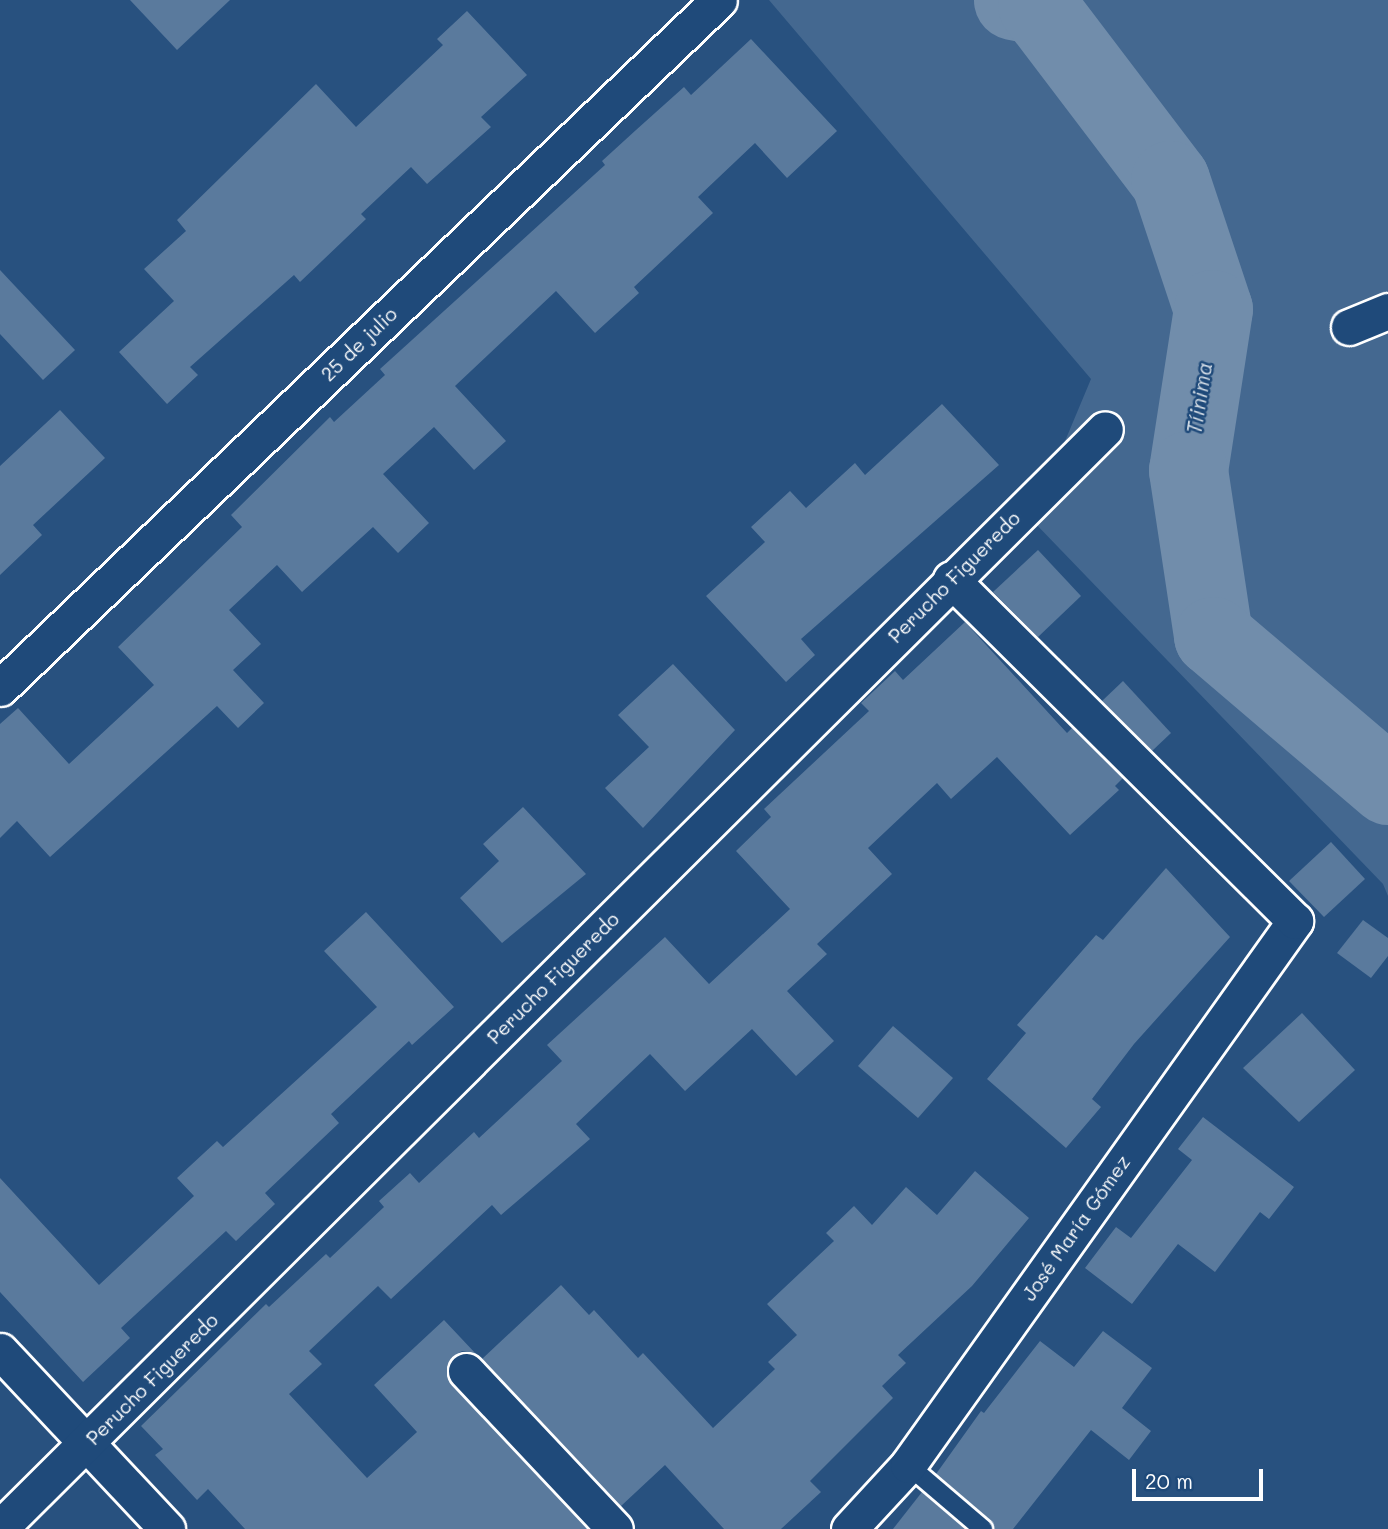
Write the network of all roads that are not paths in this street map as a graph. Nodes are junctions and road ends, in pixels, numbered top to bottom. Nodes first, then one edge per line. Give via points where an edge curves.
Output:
1 (719, 0) edge
2 (1388, 311) edge
3 (1349, 327) dead end
4 (1105, 429) dead end
5 (951, 579) junction
6 (0, 688) edge
7 (0, 1351) edge
8 (466, 1371) dead end
9 (87, 1444) junction
10 (908, 1465) junction
11 (0, 1528) edge
12 (167, 1529) edge
13 (615, 1529) edge
14 (849, 1529) edge
15 (983, 1529) edge

1 - 6 street, 25 de julio
2 - 3 street
4 - 5 street, Perucho Figueredo
5 - 9 street, Perucho Figueredo
5 - 10 street, José María Gómez via 1295,921
7 - 9 street
8 - 13 street
9 - 11 street, Perucho Figueredo
9 - 12 street
10 - 14 street, José María Gómez
10 - 15 lane

